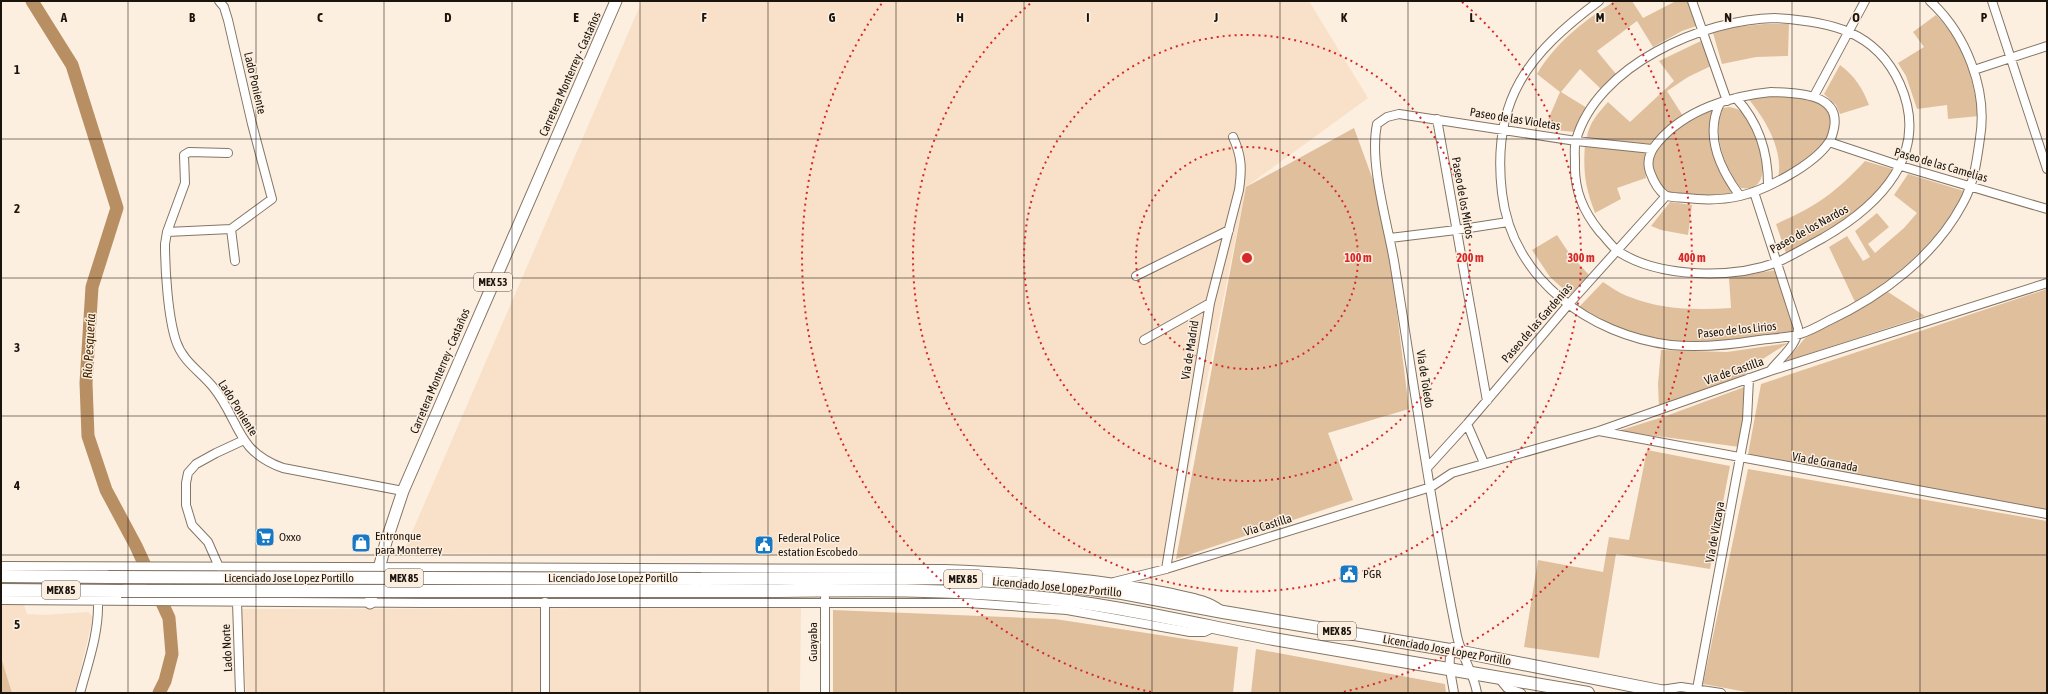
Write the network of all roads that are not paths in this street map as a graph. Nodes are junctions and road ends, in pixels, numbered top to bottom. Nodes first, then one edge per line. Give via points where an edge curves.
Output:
1 (219, 1) edge
2 (616, 1) edge
3 (1599, 1) edge
4 (1692, 1) edge
5 (1865, 1) edge
6 (1930, 1) edge
7 (1992, 1) edge
8 (1702, 30) junction
9 (1850, 31) junction
10 (2047, 46) edge
11 (2011, 57) junction
12 (1974, 70) junction
13 (1814, 96) junction
14 (1736, 98) junction
15 (1723, 102) junction
16 (1437, 119) junction
17 (1377, 124) joint
18 (1502, 128) junction
19 (1233, 137) dead end
20 (1576, 140) junction
21 (1829, 142) junction
22 (1652, 149) junction
23 (228, 153) dead end
24 (1901, 166) junction
25 (2047, 169) edge
26 (1768, 185) junction
27 (1971, 186) junction
28 (1754, 192) junction
29 (1666, 196) junction
30 (1740, 196) junction
31 (2047, 209) edge
32 (1508, 222) junction
33 (231, 229) junction
34 (1229, 230) junction
35 (1456, 230) junction
36 (167, 232) junction
37 (1390, 238) junction
38 (1617, 250) junction
39 (236, 261) dead end
40 (1777, 262) junction
41 (1136, 276) dead end
42 (2047, 283) edge
43 (1210, 303) junction
44 (1568, 305) junction
45 (1798, 335) junction
46 (1144, 340) dead end
47 (1770, 371) junction
48 (1749, 378) junction
49 (1487, 401) junction
50 (1467, 424) junction
51 (1599, 431) junction
52 (244, 440) junction
53 (1740, 458) junction
54 (1484, 463) junction
55 (1428, 467) junction
56 (1431, 487) junction
57 (403, 491) junction
58 (2047, 514) edge
59 (1, 566) edge
60 (314, 566) junction
61 (215, 567) junction
62 (378, 567) junction
63 (430, 567) junction
64 (1166, 569) junction
65 (106, 572) junction
66 (1, 576) edge
67 (1111, 583) junction
68 (1, 590) edge
69 (120, 596) junction
70 (825, 597) junction
71 (1, 600) edge
72 (98, 602) junction
73 (237, 602) junction
74 (545, 602) junction
75 (312, 603) junction
76 (370, 603) junction
77 (424, 603) junction
78 (1223, 612) junction
79 (1457, 651) junction
80 (1451, 670) junction
81 (1473, 674) junction
82 (1498, 677) junction
83 (1697, 689) junction
84 (1658, 691) junction
85 (80, 693) edge
86 (240, 693) edge
87 (546, 693) edge
88 (825, 693) edge
89 (1454, 693) edge
90 (1477, 693) edge
91 (1521, 693) edge
92 (1588, 693) edge
93 (1670, 693) edge
94 (1721, 693) edge

1 - 33 street, Lado Poniente via 228,20 272,197 269,202
2 - 57 main road, Carretera Monterrey - Castaños / MEX 53
3 - 18 street, Paseo de los Lirios via 1565,28 1532,63 1511,100
4 - 8 street
5 - 9 street
6 - 12 street, Paseo de los Lirios via 1961,41
7 - 11 street
8 - 9 street, Paseo de los Nardos via 1744,20 1776,18 1816,22
8 - 15 street
8 - 20 street, Paseo de los Nardos via 1649,56 1618,78 1595,104
9 - 13 street
9 - 24 street, Paseo de los Nardos via 1890,66 1905,97 1908,131
10 - 11 street
11 - 12 street
11 - 25 street
12 - 27 street, Paseo de los Lirios via 1982,110 1981,133
13 - 14 street via 1771,92
13 - 21 street via 1828,105 1834,118 1835,124
14 - 15 street
14 - 26 street via 1753,119 1758,130 1766,155
15 - 22 street via 1698,111 1681,121
15 - 30 street via 1713,120 1715,150
16 - 17 street, Paseo de las Violetas via 1399,114 1387,117
16 - 18 street, Paseo de las Violetas
16 - 35 street, Paseo de los Mirtos
17 - 37 street, Vía de Toledo via 1374,137 1375,160
18 - 20 street, Paseo de las Violetas
18 - 32 street, Paseo de los Lirios via 1500,175
19 - 34 street, Vía de Madrid via 1240,154 1241,172
20 - 22 street, Paseo de las Violetas
20 - 38 street, Paseo de los Nardos via 1574,169 1580,199 1591,220
21 - 24 street, Paseo de las Camelias
21 - 26 street via 1806,164
22 - 29 street via 1649,169 1656,184
23 - 36 street, Lado Poniente via 189,152 184,155 184,183
24 - 27 street, Paseo de las Camelias
24 - 40 street, Paseo de los Nardos via 1884,191 1857,216 1825,237
26 - 28 street
27 - 31 street, Paseo de las Camelias
27 - 45 street, Paseo de los Lirios via 1964,203 1940,237 1890,285 1861,305
28 - 30 street
28 - 40 street
29 - 30 street via 1708,199
29 - 38 street, Paseo de las Gardenias
32 - 35 street
32 - 44 street, Paseo de los Lirios via 1537,275
33 - 36 street
33 - 39 street
34 - 41 street
34 - 43 street, Vía de Madrid
35 - 37 street
35 - 49 street, Paseo de los Mirtos
36 - 52 street, Lado Poniente via 165,244 168,284 176,340 184,358 218,394
37 - 55 street, Vía de Toledo
38 - 40 street, Paseo de los Nardos via 1641,263 1672,271 1724,272
38 - 44 street, Paseo de las Gardenias
40 - 45 street via 1797,319
42 - 47 street, Vía de Castilla
43 - 46 street
43 - 64 street, Vía de Madrid
44 - 45 street, Paseo de los Lirios via 1588,319 1624,335 1672,345 1701,347
44 - 49 street, Paseo de las Gardenias
45 - 47 street
47 - 48 street, Vía de Castilla
48 - 51 street, Vía de Castilla
48 - 53 street, Via de Vizcaya via 1747,420
49 - 50 street, Paseo de las Gardenias
50 - 54 street
50 - 55 street, Paseo de las Gardenias
51 - 53 street, Vía de Granada
51 - 54 street, Vía de Castilla
52 - 57 street, Lado Poniente via 266,460 283,468
52 - 61 street via 196,464 188,473 186,505 192,525 208,542
53 - 58 street, Vía de Granada
53 - 83 street, Via de Vizcaya
54 - 56 street, Vía de Castilla via 1452,473
55 - 56 street, Vía de Toledo
56 - 64 street, Via Castilla
56 - 79 street, Vía de Toledo via 1458,638
57 - 62 main road, Carretera Monterrey - Castaños / MEX 53
59 - 65 street
60 - 61 street, Licenciado Jose Lopez Portillo
60 - 62 street, Licenciado Jose Lopez Portillo
60 - 75 street via 324,575 327,584 325,594
61 - 65 street, Licenciado Jose Lopez Portillo
62 - 63 street, Licenciado Jose Lopez Portillo
62 - 76 main road, Carretera Monterrey - Castaños / MEX 53
63 - 67 street, Licenciado Jose Lopez Portillo via 945,569 1051,574
63 - 77 street via 421,572 415,585 417,595
64 - 67 street, Via Castilla
65 - 66 highway, Licenciado Jose Lopez Portillo / MEX 85
65 - 78 highway, Licenciado Jose Lopez Portillo / MEX 85, bridge via 701,579 945,578 1035,582 1122,593
67 - 78 street, Licenciado Jose Lopez Portillo via 1203,600
68 - 69 highway, Licenciado Jose Lopez Portillo / MEX 85
69 - 70 highway, Licenciado Jose Lopez Portillo / MEX 85, bridge via 700,591
69 - 72 street
69 - 73 street, Licenciado Jose Lopez Portillo
70 - 74 street, Licenciado Jose Lopez Portillo
70 - 80 highway, Licenciado Jose Lopez Portillo / MEX 85 via 987,593 1035,597 1117,608 1267,638
70 - 88 street, Guayaba
71 - 72 street
72 - 85 street via 96,636
73 - 75 street, Licenciado Jose Lopez Portillo
73 - 86 street, Lado Norte
74 - 77 street, Licenciado Jose Lopez Portillo
74 - 87 street
75 - 76 street, Licenciado Jose Lopez Portillo
76 - 77 street, Licenciado Jose Lopez Portillo
78 - 79 highway, Licenciado Jose Lopez Portillo / MEX 85
79 - 80 street
79 - 81 street
79 - 84 highway, Licenciado Jose Lopez Portillo / MEX 85
80 - 81 highway, Licenciado Jose Lopez Portillo / MEX 85
80 - 89 street
81 - 82 highway, Licenciado Jose Lopez Portillo / MEX 85
81 - 90 street
82 - 91 street via 1507,688
82 - 92 highway, Licenciado Jose Lopez Portillo / MEX 85
83 - 84 street via 1675,687
83 - 94 street
84 - 93 highway, Licenciado Jose Lopez Portillo / MEX 85

